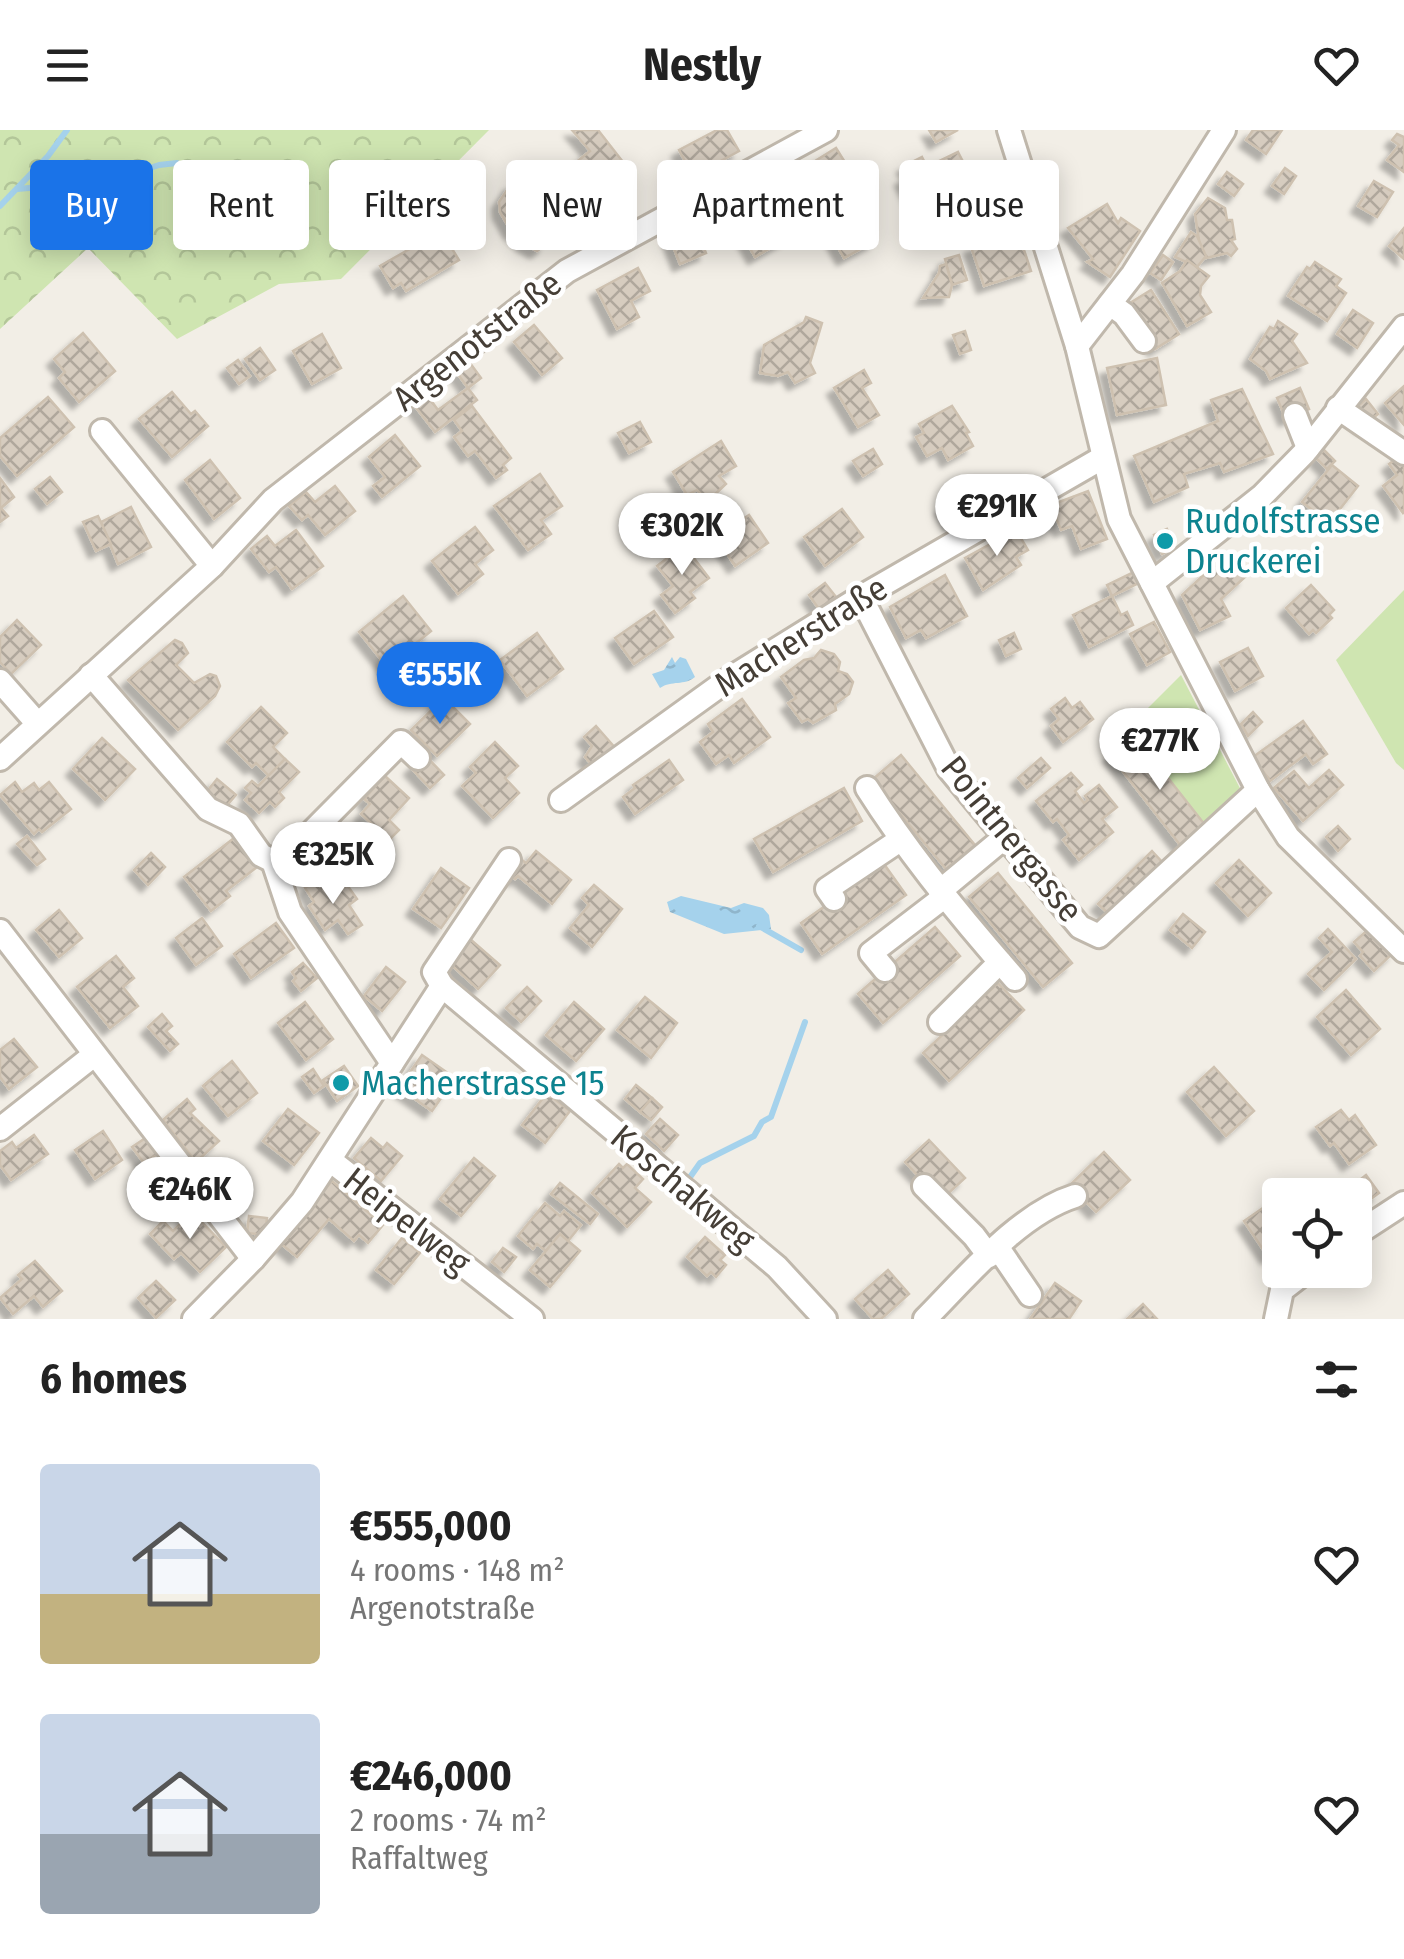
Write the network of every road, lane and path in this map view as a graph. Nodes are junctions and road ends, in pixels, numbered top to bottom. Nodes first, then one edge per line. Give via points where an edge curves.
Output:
1 (826, 130) edge
2 (1009, 130) edge
3 (1224, 130) edge
4 (1110, 304) junction
5 (1404, 327) edge
6 (1363, 338) dead end
7 (1144, 340) dead end
8 (1078, 346) junction
9 (1384, 352) junction
10 (1338, 408) junction
11 (1295, 415) dead end
12 (102, 431) dead end
13 (1308, 448) junction
14 (1404, 453) edge
15 (1102, 458) junction
16 (212, 566) junction
17 (1152, 584) junction
18 (861, 597) junction
19 (91, 676) junction
20 (0, 681) edge
21 (37, 723) junction
22 (418, 758) dead end
23 (0, 760) edge
24 (867, 788) dead end
25 (1258, 790) junction
26 (561, 800) dead end
27 (1005, 836) junction
28 (900, 840) junction
29 (508, 860) dead end
30 (273, 861) junction
31 (942, 894) junction
32 (834, 899) dead end
33 (0, 931) edge
34 (1404, 951) edge
35 (885, 970) dead end
36 (442, 986) junction
37 (940, 1022) dead end
38 (94, 1055) junction
39 (392, 1063) junction
40 (0, 1130) edge
41 (330, 1160) junction
42 (924, 1186) dead end
43 (1075, 1196) dead end
44 (1404, 1203) edge
45 (1372, 1212) edge
46 (993, 1252) junction
47 (253, 1259) junction
48 (1285, 1288) edge
49 (1030, 1295) dead end
50 (194, 1319) edge
51 (532, 1319) edge
52 (825, 1319) edge
53 (924, 1319) edge
54 (1276, 1319) edge

1 - 16 street, Argenotstraße via 566,271 273,500
2 - 8 street
3 - 4 street
4 - 7 street
4 - 8 street
5 - 9 street
6 - 9 street
8 - 15 street
9 - 10 street
10 - 13 street
10 - 14 street
11 - 13 street
12 - 16 street
13 - 17 street via 1262,496
15 - 17 street via 1119,519
15 - 18 street, Macherstraße
16 - 19 street, Argenotstraße
17 - 25 street
18 - 26 street, Macherstraße via 728,679
18 - 27 street, Pointnergasse via 949,770
19 - 21 street, Argenotstraße
19 - 30 street via 208,809 238,824
20 - 21 street
21 - 23 street, Argenotstraße
22 - 30 street via 401,742 289,855
24 - 28 street
25 - 27 street, Pointnergasse via 1099,936 1080,927
25 - 34 street via 1288,837
27 - 31 street
28 - 31 street
28 - 32 street via 864,871 827,890
29 - 36 street via 434,972
30 - 39 street via 290,912
31 - 35 street via 871,953
31 - 37 street via 1007,971
33 - 38 street
36 - 39 street
36 - 52 street, Koschakweg via 777,1268
38 - 40 street
38 - 47 street
39 - 41 street
41 - 47 street
41 - 51 street, Heipelweg
42 - 46 street
43 - 46 street via 1049,1204
44 - 45 street
46 - 49 street
46 - 53 street
47 - 50 street
48 - 54 street

